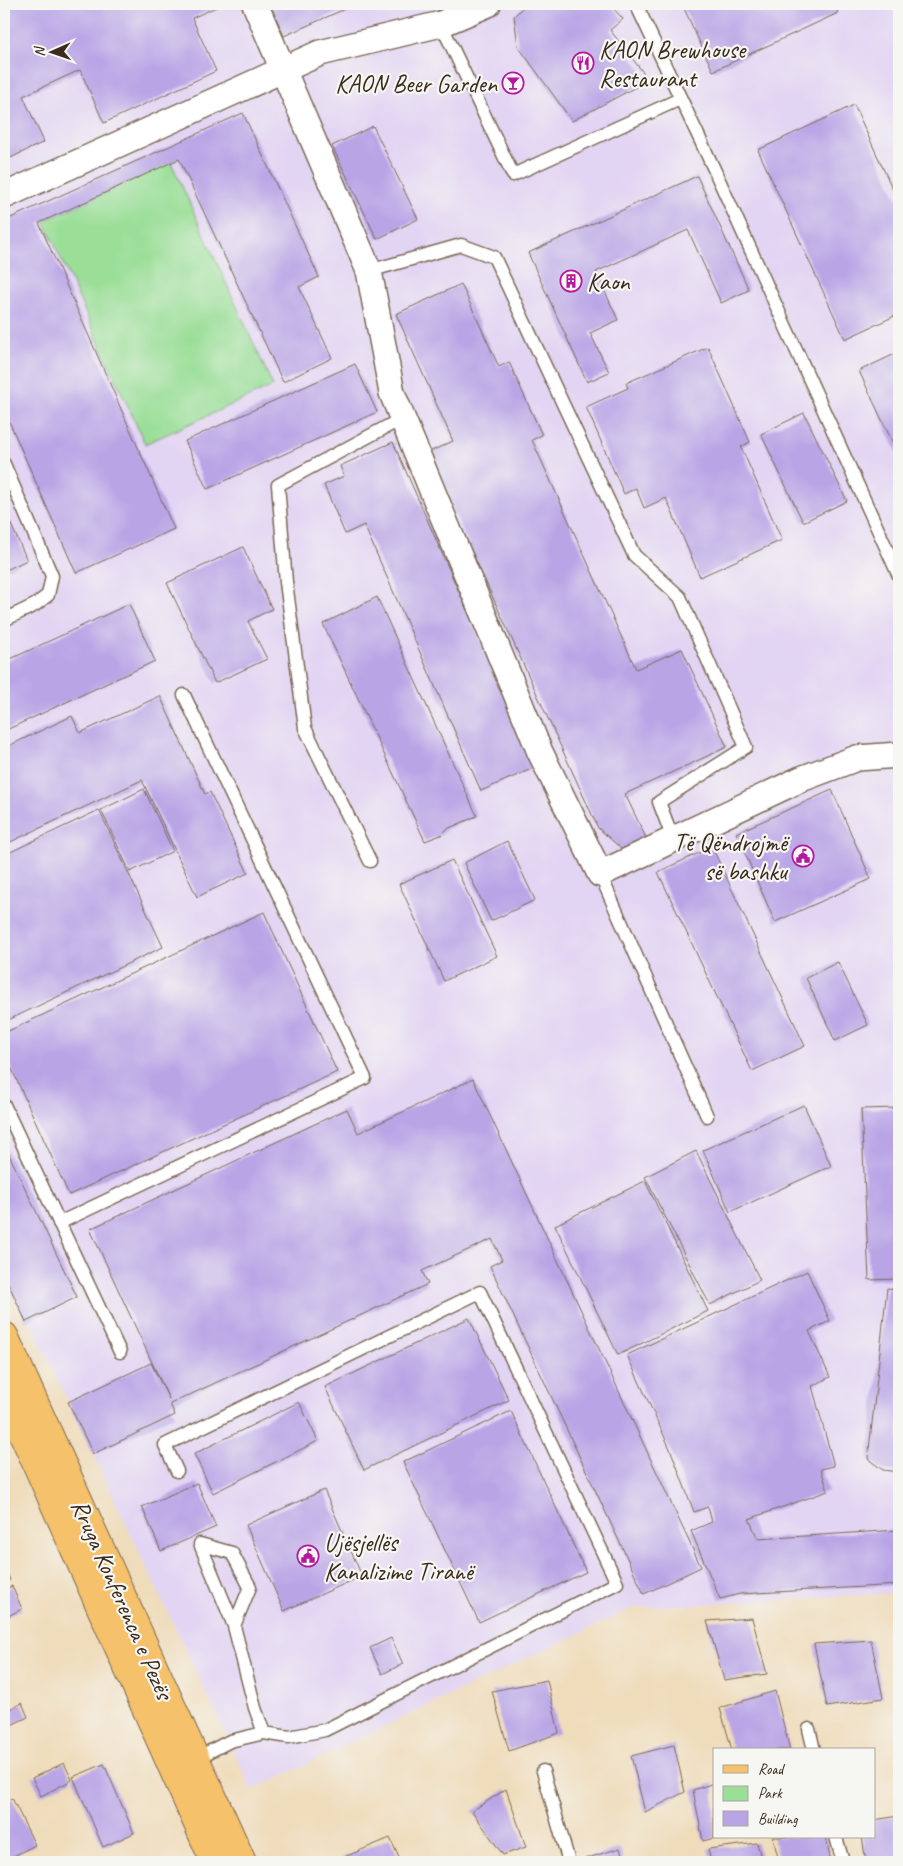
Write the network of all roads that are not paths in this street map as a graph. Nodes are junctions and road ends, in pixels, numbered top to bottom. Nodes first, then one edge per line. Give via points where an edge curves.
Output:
1 (255, 4) edge
2 (488, 4) edge
3 (636, 4) edge
4 (441, 24) junction
5 (282, 70) junction
6 (680, 99) junction
7 (4, 196) edge
8 (370, 271) junction
9 (402, 418) junction
10 (4, 464) edge
11 (899, 576) edge
12 (4, 620) edge
13 (184, 695) dead end
14 (899, 755) edge
15 (673, 839) junction
16 (370, 861) dead end
17 (600, 874) junction
18 (4, 1105) edge
19 (707, 1116) dead end
20 (59, 1223) junction
21 (4, 1336) edge
22 (120, 1352) dead end
23 (4, 1391) edge
24 (176, 1471) dead end
25 (234, 1626) junction
26 (809, 1729) dead end
27 (264, 1733) junction
28 (814, 1748) edge
29 (195, 1759) junction
30 (543, 1770) dead end
31 (836, 1838) edge
32 (215, 1862) edge
33 (242, 1862) edge
34 (569, 1862) edge
35 (842, 1862) edge

1 - 5 street
2 - 4 street
3 - 6 lane
4 - 5 street via 320,53
4 - 6 lane via 513,175
5 - 7 street
5 - 8 street
6 - 11 lane
8 - 9 street via 392,393
8 - 15 lane via 461,245 494,258 634,555 680,597 746,747 659,802
9 - 16 lane via 278,485 286,582 305,728
9 - 17 street via 540,752
10 - 12 lane via 52,576 48,595 36,606
13 - 20 lane via 365,1078
14 - 15 street via 857,758 809,776
15 - 17 street
17 - 19 lane
18 - 20 lane
20 - 22 lane
21 - 29 main road, Rruga Konferenca e Pezës
23 - 32 main road, Rruga Konferenca e Pezës
24 - 27 lane via 165,1445 480,1292 617,1583 325,1730 289,1737
25 - 25 lane via 231,1617 200,1544 232,1553 250,1587
25 - 27 lane
26 - 28 lane
27 - 29 lane via 230,1742
29 - 33 main road, Rruga Konferenca e Pezës
30 - 34 lane
31 - 35 lane

